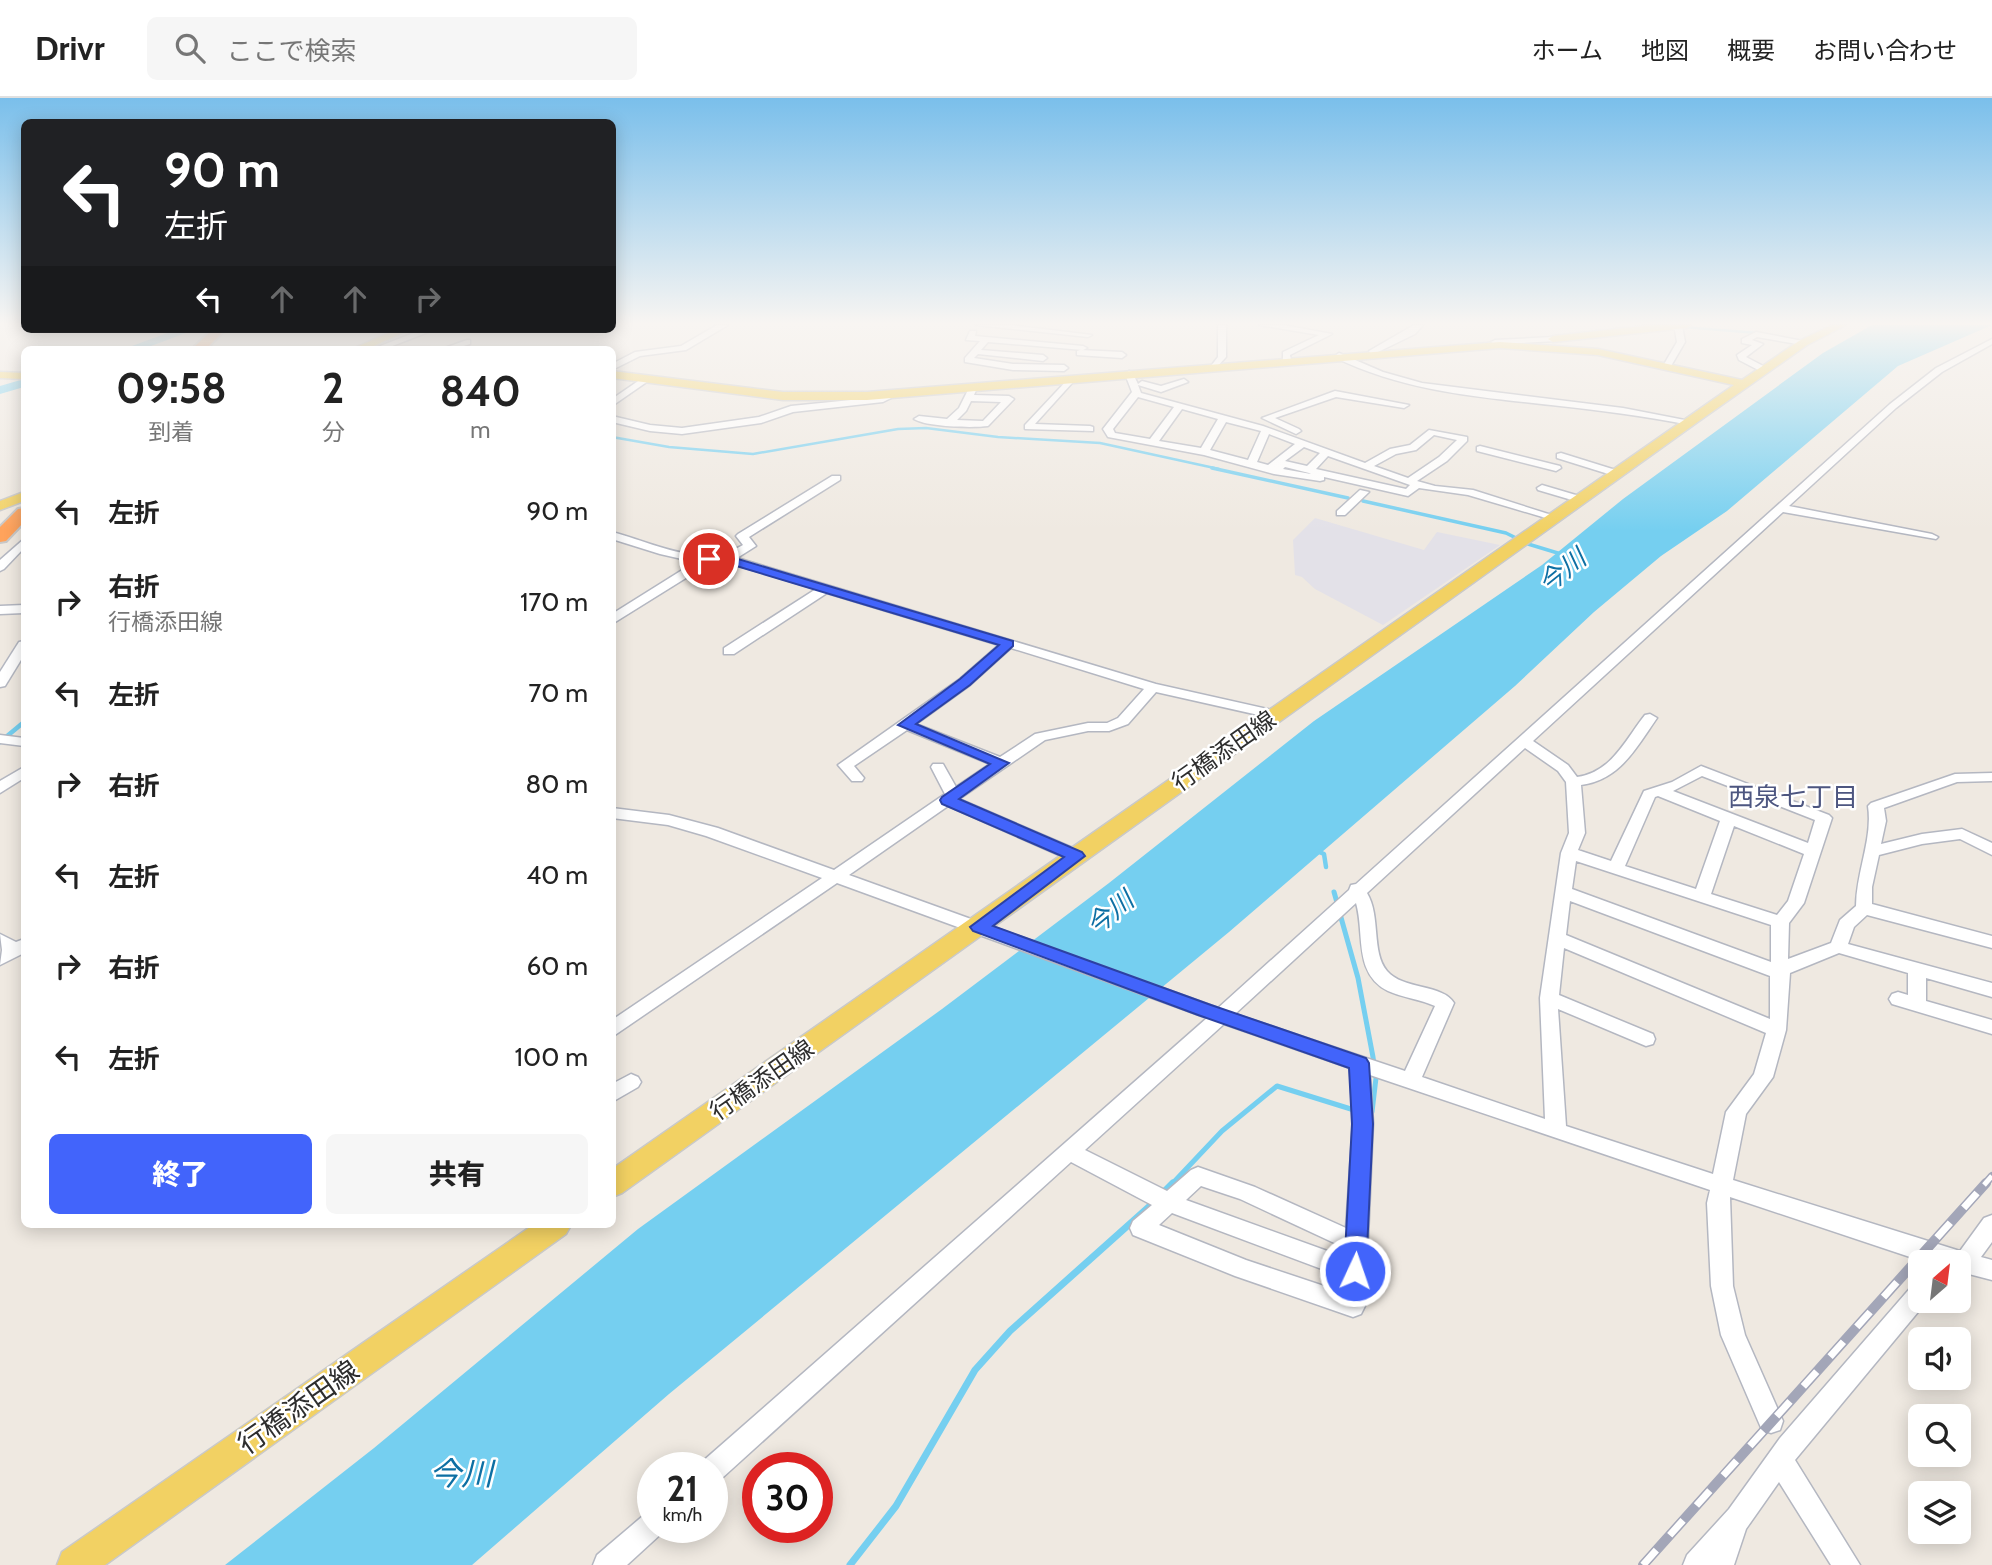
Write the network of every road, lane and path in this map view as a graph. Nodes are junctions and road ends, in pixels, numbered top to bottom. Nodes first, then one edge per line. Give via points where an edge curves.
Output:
1 (763, 393) edge
2 (952, 393) edge
3 (970, 393) edge
4 (973, 393) edge
5 (1052, 393) edge
6 (1469, 393) edge
7 (1730, 393) edge
8 (1910, 393) edge
9 (1136, 394) joint
10 (890, 395) junction
11 (1180, 405) junction
12 (1404, 405) dead end
13 (1224, 417) junction
14 (919, 419) dead end
15 (616, 420) edge
16 (949, 422) junction
17 (1689, 422) junction
18 (1266, 430) junction
19 (1109, 439) junction
20 (1153, 442) junction
21 (1304, 443) junction
22 (1480, 449) dead end
23 (1204, 452) junction
24 (1326, 452) junction
25 (1251, 463) junction
26 (1556, 468) junction
27 (1309, 470) junction
28 (1357, 474) junction
29 (1618, 474) junction
30 (1321, 477) junction
31 (836, 478) dead end
32 (1413, 483) junction
33 (1365, 489) junction
34 (1581, 500) junction
35 (1402, 501) dead end
36 (21, 505) edge
37 (0, 506) edge
38 (1781, 508) junction
39 (21, 509) edge
40 (1341, 513) dead end
41 (1556, 518) junction
42 (616, 536) edge
43 (0, 537) edge
44 (1932, 537) dead end
45 (21, 545) edge
46 (724, 558) junction
47 (709, 559) junction
48 (0, 567) edge
49 (825, 589) junction
50 (21, 609) edge
51 (0, 610) edge
52 (616, 617) edge
53 (1009, 643) junction
54 (21, 650) edge
55 (730, 651) dead end
56 (0, 683) edge
57 (1153, 687) junction
58 (1276, 715) junction
59 (1650, 718) dead end
60 (906, 725) junction
61 (0, 739) edge
62 (1524, 741) junction
63 (21, 742) edge
64 (1002, 763) junction
65 (938, 766) dead end
66 (21, 774) edge
67 (1992, 777) edge
68 (856, 778) dead end
69 (1573, 782) junction
70 (0, 788) edge
71 (1659, 791) junction
72 (951, 798) junction
73 (616, 814) edge
74 (1729, 818) junction
75 (1992, 850) edge
76 (1812, 851) junction
77 (1873, 851) junction
78 (1569, 853) junction
79 (1076, 856) junction
80 (1616, 868) junction
81 (836, 875) junction
82 (1356, 891) junction
83 (1563, 892) junction
84 (1702, 896) junction
85 (1864, 908) junction
86 (1780, 922) junction
87 (983, 929) junction
88 (1558, 938) junction
89 (0, 940) edge
90 (1992, 942) edge
91 (1838, 947) junction
92 (13, 952) edge
93 (1917, 969) junction
94 (1781, 971) junction
95 (1992, 990) edge
96 (1549, 998) junction
97 (1898, 999) dead end
98 (1917, 1005) junction
99 (1212, 1013) junction
100 (616, 1027) edge
101 (1992, 1027) edge
102 (1777, 1030) junction
103 (1646, 1040) dead end
104 (1361, 1064) junction
105 (1410, 1081) junction
106 (631, 1082) dead end
107 (616, 1091) edge
108 (1556, 1131) junction
109 (1068, 1151) junction
110 (616, 1181) edge
111 (1721, 1183) junction
112 (1169, 1203) junction
113 (1992, 1225) edge
114 (552, 1228) edge
115 (1356, 1243) junction
116 (1920, 1250) edge
117 (1971, 1251) edge
118 (1971, 1266) edge
119 (1992, 1270) edge
120 (1355, 1271) junction
121 (1908, 1307) edge
122 (1771, 1421) dead end
123 (728, 1456) edge
124 (1780, 1460) junction
125 (1738, 1518) junction
126 (637, 1538) edge
127 (75, 1565) edge
128 (607, 1565) edge
129 (1697, 1565) edge
130 (1720, 1565) edge
131 (1846, 1565) edge

1 - 10 main road
2 - 10 main road
3 - 16 street via 963,409
4 - 16 street via 1009,399 985,424
5 - 19 street via 1028,427 1086,429
6 - 17 street
7 - 17 main road, 行橋添田線
8 - 38 street
9 - 11 street
9 - 19 street via 1108,429
10 - 15 street via 682,431
11 - 13 street
11 - 20 street
12 - 21 street via 1335,394 1266,418 1316,440
13 - 18 street
13 - 23 street
14 - 16 street
17 - 29 main road, 行橋添田線
18 - 21 street
18 - 25 street
19 - 20 street
20 - 23 street
21 - 24 street
21 - 25 street via 1270,468
22 - 26 street
23 - 25 street
24 - 27 street
24 - 28 street
26 - 29 street via 1566,457
26 - 34 street via 1541,482
27 - 30 street
27 - 30 street via 1283,464 1274,471
28 - 30 street
28 - 32 street
28 - 32 street via 1393,452 1413,448 1432,432 1464,439
28 - 33 street
29 - 34 main road, 行橋添田線
30 - 33 street
31 - 46 street via 742,536 750,546
32 - 33 street via 1408,493
32 - 41 street via 1469,492
33 - 35 street
33 - 40 street
34 - 41 main road, 行橋添田線
36 - 37 main road
38 - 44 street
38 - 62 street
39 - 43 highway
41 - 58 main road, 行橋添田線
42 - 47 street via 694,559
45 - 48 street
46 - 47 street
46 - 49 street
47 - 52 street
49 - 53 street
49 - 55 street
50 - 51 street
53 - 57 street
53 - 60 street
54 - 56 street
57 - 58 street
57 - 64 street via 1123,720 1109,727 1040,737
58 - 79 main road, 行橋添田線
59 - 69 street via 1610,771 1594,781
60 - 64 street
60 - 68 street via 845,765
61 - 63 street
62 - 69 street via 1563,768
62 - 82 street
64 - 72 street
65 - 72 street
66 - 70 street
67 - 77 street via 1955,778 1881,803 1875,811
69 - 78 street via 1577,826
71 - 74 street
71 - 76 street via 1701,770 1824,818
71 - 80 street via 1649,794
72 - 79 street
72 - 81 street
73 - 81 street via 688,824
74 - 76 street
74 - 84 street
75 - 77 street via 1962,834
76 - 86 street via 1796,903
77 - 85 street
78 - 80 street
78 - 83 street
79 - 87 main road, 行橋添田線
80 - 84 street
81 - 87 street
81 - 100 street
82 - 99 street
82 - 105 street via 1366,909 1370,959 1378,975 1400,988 1445,1003
83 - 88 street
83 - 94 street
84 - 86 street
85 - 90 street
85 - 91 street via 1846,924
86 - 94 street
87 - 99 street
87 - 110 main road, 行橋添田線
88 - 96 street
88 - 102 street
89 - 92 street
91 - 93 street
91 - 94 street
93 - 95 street
93 - 98 street
94 - 102 street
96 - 103 street
96 - 108 street
97 - 98 street
98 - 101 street
99 - 104 street
99 - 109 street
102 - 111 street via 1763,1077 1736,1112
104 - 105 street
104 - 115 street via 1363,1124
105 - 108 street
106 - 107 street
108 - 111 street
109 - 112 street
109 - 123 street
111 - 116 street
111 - 122 street via 1722,1286 1733,1335
112 - 115 street via 1198,1176
112 - 120 street
112 - 120 street via 1141,1228 1353,1306
113 - 117 street
114 - 127 main road, 行橋添田線
115 - 120 street
118 - 119 street
121 - 124 street
124 - 125 street
124 - 131 street
125 - 129 street
125 - 130 street
126 - 128 street

